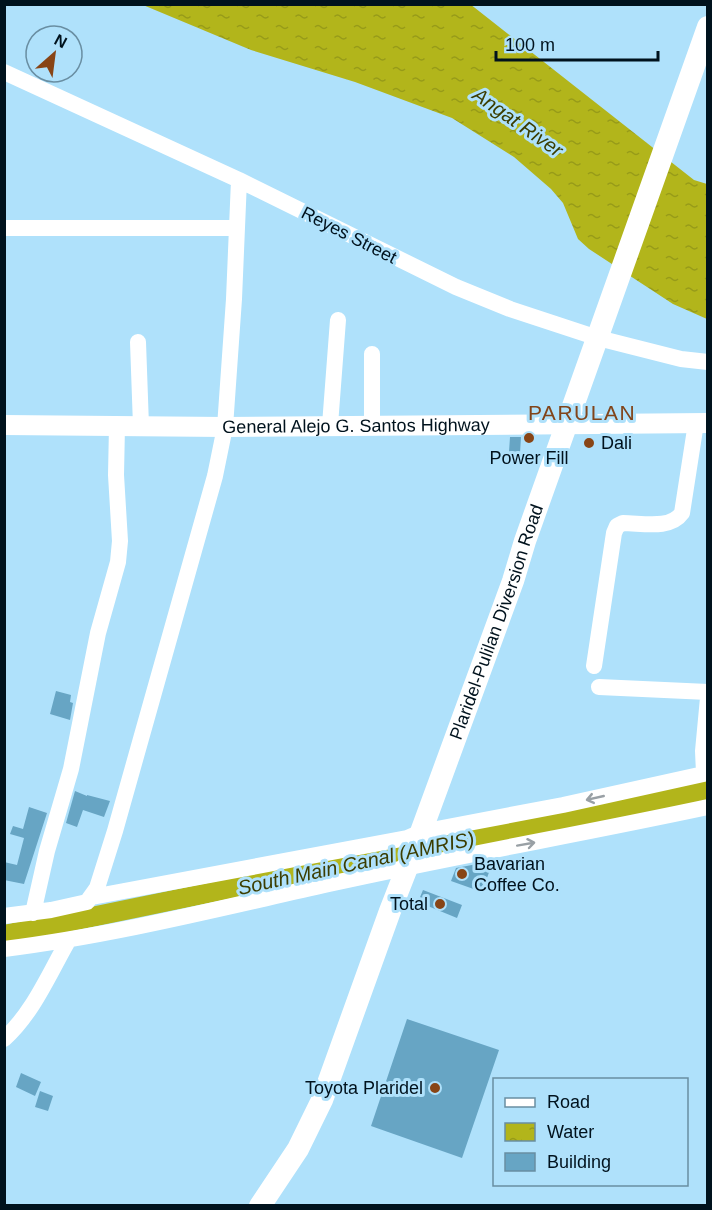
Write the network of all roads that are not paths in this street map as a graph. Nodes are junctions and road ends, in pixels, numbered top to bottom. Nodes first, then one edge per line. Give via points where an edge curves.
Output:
1 (704, 38) edge
2 (4, 72) edge
3 (239, 180) junction
4 (4, 228) edge
5 (237, 228) junction
6 (338, 320) dead end
7 (598, 338) junction
8 (138, 342) dead end
9 (372, 354) dead end
10 (708, 362) edge
11 (702, 423) edge
12 (4, 425) edge
13 (330, 425) junction
14 (372, 425) junction
15 (566, 425) junction
16 (117, 426) junction
17 (141, 426) junction
18 (225, 427) junction
19 (594, 666) dead end
20 (600, 687) dead end
21 (708, 692) edge
22 (708, 698) edge
23 (706, 773) edge
24 (708, 807) edge
25 (420, 834) junction
26 (409, 865) junction
27 (92, 897) junction
28 (33, 913) junction
29 (4, 916) edge
30 (68, 941) junction
31 (4, 949) edge
32 (4, 1039) edge
33 (260, 1206) edge

1 - 7 highway, Plaridel-Pulilan Diversion Road
2 - 3 street, Reyes Street
3 - 5 street
3 - 7 street, Reyes Street via 456,287
4 - 5 street
5 - 18 street
6 - 13 street
7 - 10 street, Reyes Street
7 - 15 highway, Plaridel-Pulilan Diversion Road
8 - 17 street
9 - 14 street
11 - 15 main road, General Alejo G. Santos Highway
11 - 19 street via 682,513 677,520 670,524 617,526
12 - 16 main road, General Alejo G. Santos Highway
13 - 14 main road, General Alejo G. Santos Highway
13 - 18 main road, General Alejo G. Santos Highway
14 - 15 main road, General Alejo G. Santos Highway
15 - 25 highway, Plaridel-Pulilan Diversion Road
16 - 17 main road, General Alejo G. Santos Highway
16 - 28 street via 118,562 98,633 71,769
17 - 18 main road, General Alejo G. Santos Highway
18 - 27 street via 149,712
20 - 21 street
22 - 23 street via 703,751
23 -> 25 street
26 -> 24 street
25 - 26 highway, Plaridel-Pulilan Diversion Road
25 - 27 street
26 - 30 street via 219,911
26 - 33 highway, Plaridel-Pulilan Diversion Road via 322,1100 298,1149
27 - 28 street via 87,902
28 - 29 street
30 - 31 street
30 - 32 street via 35,1000

